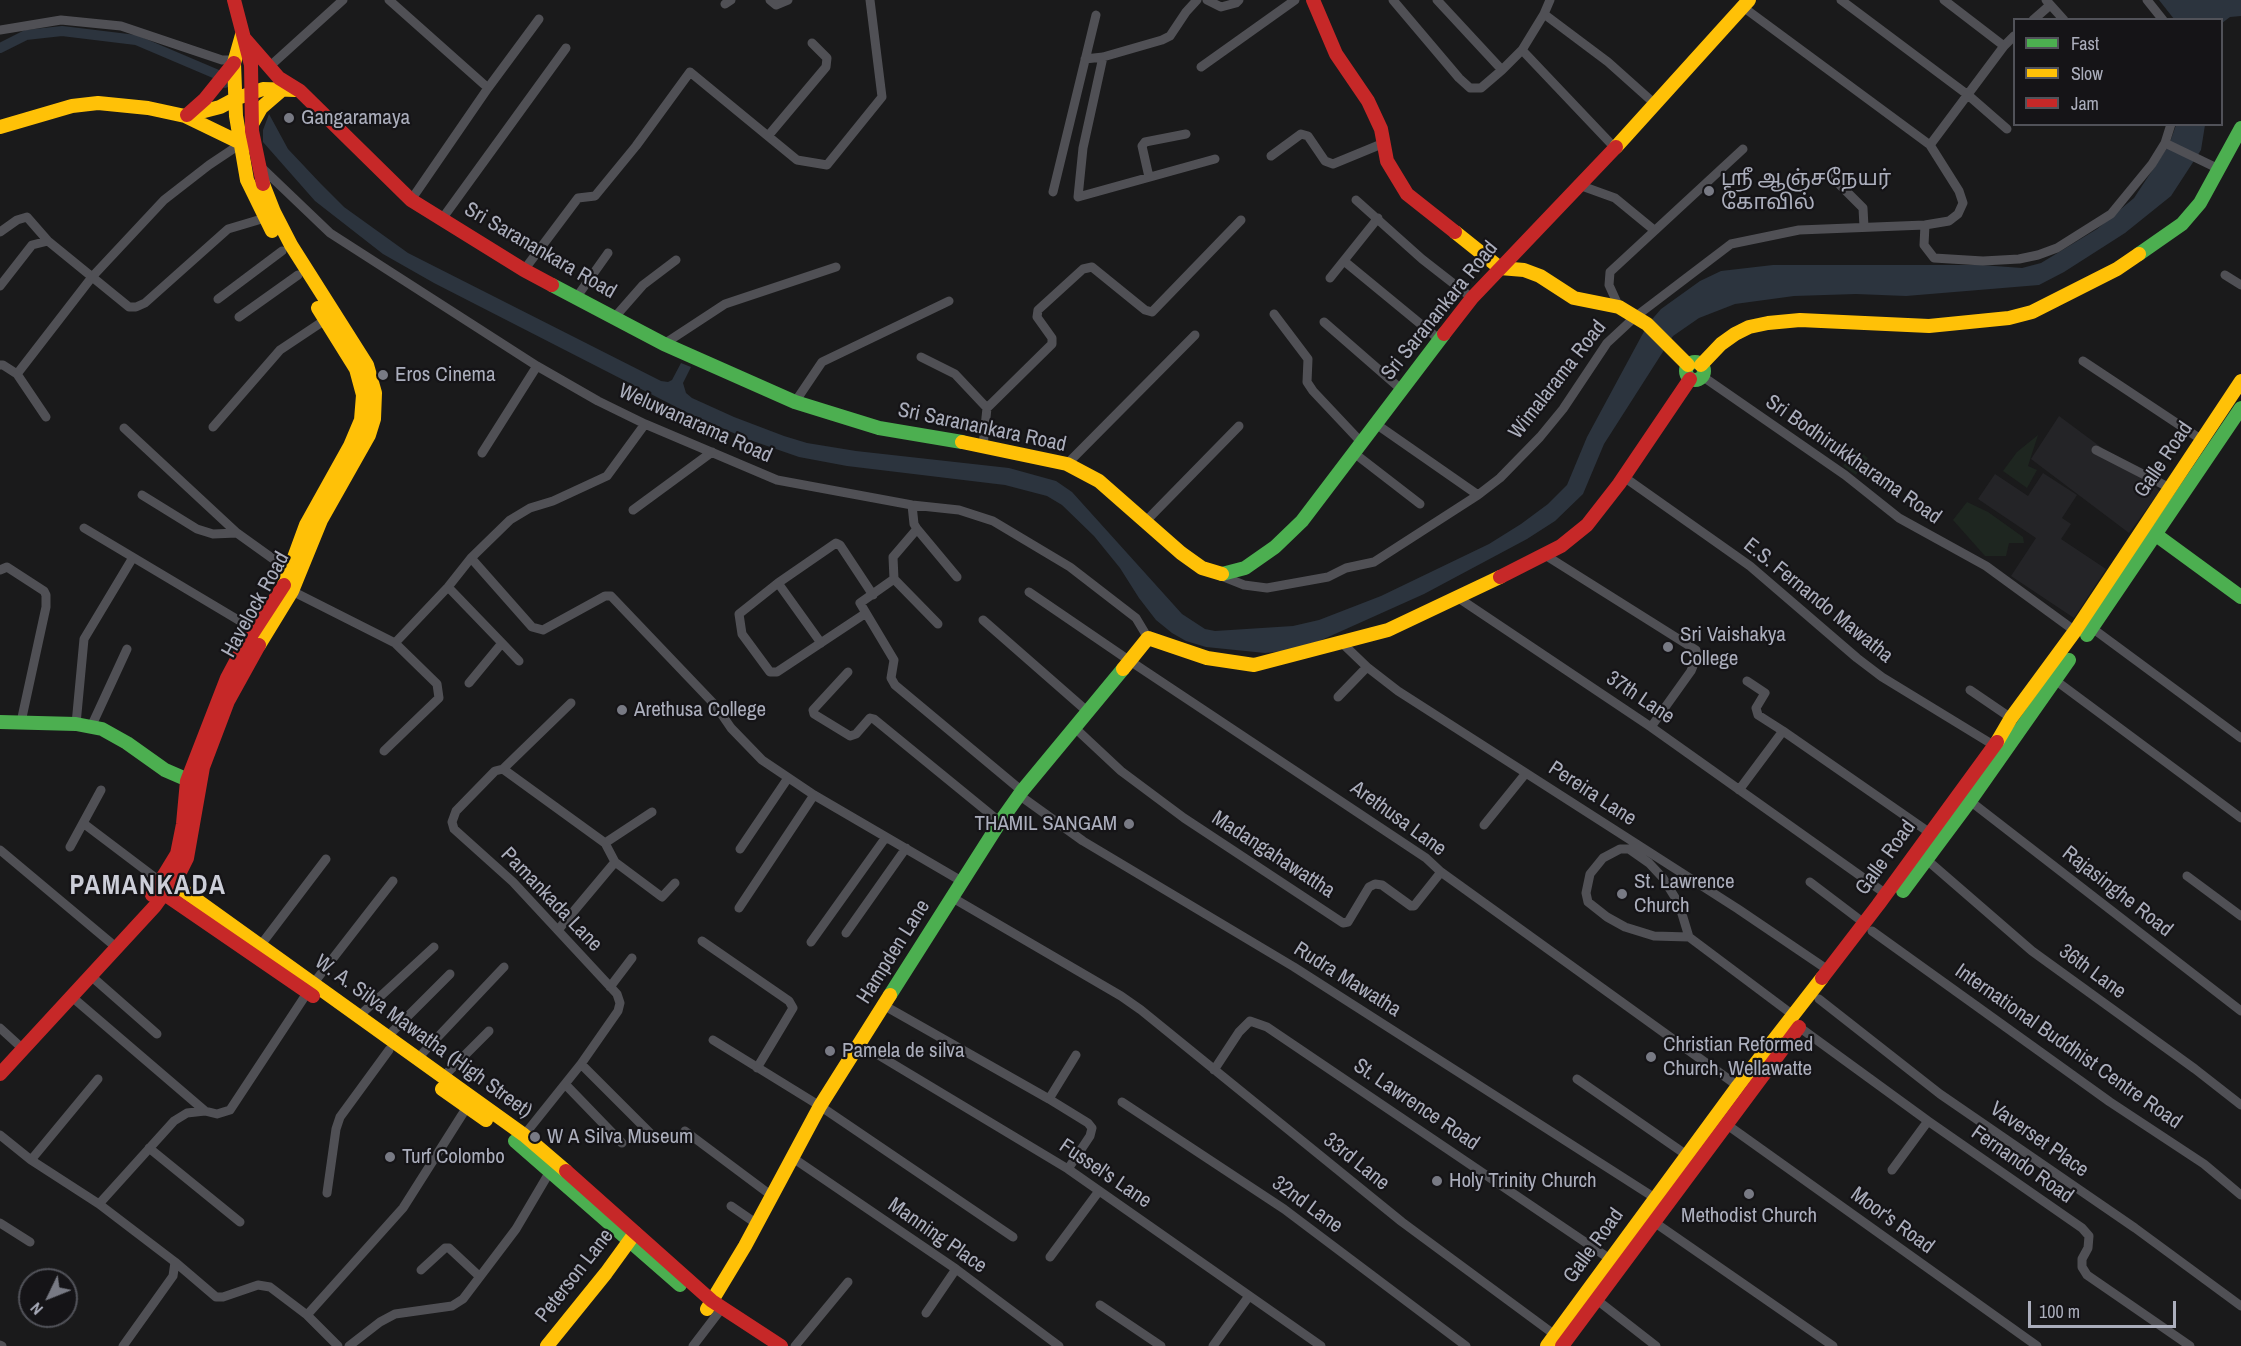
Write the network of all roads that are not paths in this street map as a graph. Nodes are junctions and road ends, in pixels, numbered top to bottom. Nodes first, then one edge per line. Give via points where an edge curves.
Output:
1 (234, 0) edge
2 (343, 0) edge
3 (389, 0) edge
4 (770, 0) edge
5 (788, 0) edge
6 (870, 0) edge
7 (1197, 0) edge
8 (1207, 0) edge
9 (1239, 0) edge
10 (1295, 0) edge
11 (1312, 0) edge
12 (1393, 0) edge
13 (1437, 0) edge
14 (1550, 0) edge
15 (1841, 0) edge
16 (1944, 0) edge
17 (2146, 0) edge
18 (2047, 3) edge
19 (1746, 4) edge
20 (1544, 14) junction
21 (1096, 15) dead end
22 (2035, 18) edge
23 (2062, 18) edge
24 (2161, 18) edge
25 (539, 19) dead end
26 (1, 28) edge
27 (242, 35) junction
28 (2013, 37) edge
29 (812, 43) dead end
30 (2004, 46) junction
31 (566, 48) dead end
32 (1522, 50) junction
33 (1103, 57) junction
34 (1085, 59) junction
35 (234, 62) junction
36 (1201, 66) dead end
37 (269, 67) junction
38 (1502, 70) junction
39 (283, 88) junction
40 (488, 88) junction
41 (300, 91) junction
42 (252, 93) junction
43 (1968, 95) junction
44 (230, 102) junction
45 (1655, 104) junction
46 (185, 116) junction
47 (2170, 126) edge
48 (0, 127) edge
49 (252, 128) junction
50 (2241, 128) edge
51 (2007, 129) dead end
52 (1186, 134) dead end
53 (768, 136) junction
54 (242, 143) junction
55 (1384, 143) junction
56 (2164, 143) junction
57 (1930, 145) junction
58 (1615, 148) junction
59 (1743, 149) dead end
60 (1271, 156) dead end
61 (256, 157) junction
62 (1215, 159) dead end
63 (2219, 169) junction
64 (1829, 174) dead end
65 (1149, 177) junction
66 (1579, 184) junction
67 (1053, 192) dead end
68 (411, 200) junction
69 (1356, 200) dead end
70 (265, 218) junction
71 (1378, 218) junction
72 (442, 219) junction
73 (1241, 220) dead end
74 (1925, 225) junction
75 (1864, 227) junction
76 (1654, 230) junction
77 (0, 232) edge
78 (48, 242) junction
79 (282, 251) junction
80 (608, 253) dead end
81 (676, 260) dead end
82 (1344, 261) junction
83 (836, 267) dead end
84 (1500, 268) junction
85 (524, 270) junction
86 (298, 275) junction
87 (2224, 275) dead end
88 (92, 277) junction
89 (1330, 278) dead end
90 (2241, 285) edge
91 (0, 286) edge
92 (576, 298) junction
93 (1472, 298) junction
94 (218, 299) dead end
95 (949, 301) dead end
96 (1619, 307) junction
97 (1274, 314) dead end
98 (239, 317) dead end
99 (614, 318) junction
100 (325, 320) junction
101 (1641, 320) junction
102 (1324, 322) dead end
103 (1195, 335) dead end
104 (1440, 340) junction
105 (664, 344) junction
106 (921, 357) dead end
107 (2083, 360) dead end
108 (0, 365) edge
109 (537, 366) junction
110 (1695, 371) junction
111 (17, 374) junction
112 (2241, 381) edge
113 (1402, 390) junction
114 (795, 402) junction
115 (2238, 404) edge
116 (987, 408) junction
117 (46, 417) dead end
118 (645, 424) junction
119 (1376, 424) junction
120 (1239, 426) dead end
121 (213, 427) dead end
122 (124, 428) dead end
123 (2202, 440) junction
124 (983, 446) junction
125 (1358, 447) junction
126 (2096, 450) dead end
127 (712, 452) junction
128 (483, 453) dead end
129 (1066, 465) junction
130 (1624, 477) junction
131 (2170, 489) junction
132 (142, 495) dead end
133 (1478, 495) junction
134 (1420, 504) dead end
135 (912, 506) junction
136 (633, 510) dead end
137 (1146, 521) junction
138 (84, 528) dead end
139 (917, 529) junction
140 (2150, 531) junction
141 (237, 533) junction
142 (1545, 555) junction
143 (471, 558) junction
144 (132, 559) junction
145 (0, 570) edge
146 (290, 571) junction
147 (1219, 575) junction
148 (957, 577) dead end
149 (894, 579) junction
150 (778, 583) junction
151 (448, 587) junction
152 (292, 591) junction
153 (1029, 592) dead end
154 (873, 595) junction
155 (1457, 597) junction
156 (2241, 597) edge
157 (866, 613) junction
158 (983, 620) dead end
159 (938, 624) dead end
160 (2092, 628) junction
161 (255, 630) junction
162 (2075, 631) junction
163 (1148, 638) junction
164 (395, 643) junction
165 (502, 643) junction
166 (821, 643) junction
167 (1342, 643) junction
168 (127, 650) dead end
169 (519, 660) dead end
170 (1130, 661) junction
171 (1367, 667) junction
172 (848, 672) dead end
173 (2055, 680) junction
174 (1748, 681) dead end
175 (469, 683) dead end
176 (1970, 690) dead end
177 (1338, 697) dead end
178 (572, 703) dead end
179 (1088, 712) junction
180 (2011, 718) junction
181 (0, 722) edge
182 (21, 722) junction
183 (75, 724) junction
184 (91, 727) junction
185 (1651, 727) junction
186 (1075, 728) junction
187 (1782, 731) junction
188 (2241, 738) edge
189 (1995, 746) junction
190 (384, 751) dead end
191 (503, 769) junction
192 (1526, 773) junction
193 (788, 778) junction
194 (193, 782) junction
195 (101, 790) dead end
196 (1739, 790) junction
197 (1020, 793) junction
198 (814, 795) junction
199 (1970, 801) junction
200 (652, 812) dead end
201 (2241, 818) edge
202 (1000, 822) junction
203 (83, 823) junction
204 (1484, 825) dead end
205 (1930, 833) junction
206 (885, 837) junction
207 (605, 843) junction
208 (70, 847) dead end
209 (906, 848) junction
210 (740, 849) dead end
211 (0, 850) edge
212 (326, 859) dead end
213 (1927, 860) junction
214 (615, 862) junction
215 (1441, 872) junction
216 (2187, 876) dead end
217 (393, 881) dead end
218 (963, 882) junction
219 (1810, 882) dead end
220 (675, 883) dead end
221 (164, 885) junction
222 (1886, 894) junction
223 (953, 898) junction
224 (739, 908) dead end
225 (2241, 916) edge
226 (1868, 927) junction
227 (558, 930) junction
228 (846, 933) dead end
229 (1689, 937) junction
230 (702, 941) dead end
231 (811, 942) dead end
232 (113, 945) junction
233 (260, 946) junction
234 (434, 947) dead end
235 (632, 958) dead end
236 (504, 967) dead end
237 (1828, 970) junction
238 (450, 974) dead end
239 (91, 976) junction
240 (610, 987) junction
241 (310, 988) junction
242 (72, 997) junction
243 (1819, 999) junction
244 (885, 1006) junction
245 (2241, 1010) edge
246 (358, 1016) junction
247 (1796, 1021) junction
248 (0, 1028) edge
249 (489, 1031) dead end
250 (157, 1034) dead end
251 (712, 1040) dead end
252 (388, 1043) junction
253 (860, 1044) junction
254 (19, 1046) junction
255 (1774, 1050) junction
256 (1076, 1055) dead end
257 (418, 1058) junction
258 (0, 1059) edge
259 (581, 1064) junction
260 (757, 1068) junction
261 (1214, 1070) junction
262 (0, 1074) edge
263 (443, 1077) junction
264 (98, 1079) dead end
265 (1577, 1079) dead end
266 (566, 1084) junction
267 (1738, 1086) junction
268 (1049, 1099) junction
269 (1122, 1102) dead end
270 (2241, 1105) edge
271 (820, 1106) junction
272 (467, 1107) junction
273 (205, 1111) junction
274 (1928, 1121) junction
275 (1726, 1124) junction
276 (685, 1131) dead end
277 (0, 1135) edge
278 (652, 1135) dead end
279 (521, 1139) junction
280 (622, 1143) dead end
281 (149, 1148) junction
282 (1688, 1156) junction
283 (793, 1158) junction
284 (31, 1160) junction
285 (552, 1166) junction
286 (1068, 1169) junction
287 (1892, 1170) dead end
288 (1100, 1191) junction
289 (327, 1193) dead end
290 (2241, 1195) edge
291 (772, 1196) junction
292 (1655, 1198) junction
293 (99, 1204) junction
294 (731, 1206) dead end
295 (240, 1222) dead end
296 (1654, 1222) junction
297 (0, 1223) edge
298 (757, 1224) junction
299 (632, 1237) junction
300 (1013, 1237) dead end
301 (30, 1242) dead end
302 (1050, 1257) dead end
303 (1610, 1259) junction
304 (175, 1262) junction
305 (956, 1269) junction
306 (421, 1270) dead end
307 (479, 1276) junction
308 (848, 1282) dead end
309 (1249, 1296) junction
310 (1597, 1300) junction
311 (1100, 1305) dead end
312 (2241, 1306) edge
313 (715, 1309) junction
314 (926, 1313) dead end
315 (307, 1316) junction
316 (1555, 1342) edge
317 (123, 1346) edge
318 (338, 1346) edge
319 (349, 1346) edge
320 (547, 1346) edge
321 (693, 1346) edge
322 (764, 1346) edge
323 (781, 1346) edge
324 (795, 1346) edge
325 (1059, 1346) edge
326 (1161, 1346) edge
327 (1213, 1346) edge
328 (1322, 1346) edge
329 (1466, 1346) edge
330 (1656, 1346) edge
331 (1833, 1346) edge
332 (2037, 1346) edge
333 (2190, 1346) edge

1 - 27 main road, Havelock Road
2 - 37 street
3 - 40 street
4 - 5 street via 776,5
6 - 53 street via 882,97 827,165 797,160
7 - 33 street via 1170,36
8 - 9 street via 1221,7
10 - 36 street
11 - 55 main road via 1336,54 1368,101
12 - 38 street via 1470,87 1481,88
13 - 38 street
14 - 20 street
15 - 43 street
16 - 30 street
17 - 24 street
18 - 22 street
18 - 23 street
19 - 45 main road, Sri Saranankara Road
19 - 57 street
20 - 32 street
20 - 45 street via 1608,62
21 - 34 street
25 - 40 street
26 - 35 street via 61,20 121,26
27 - 35 main road
27 - 37 main road, Sri Saranankara Road
27 - 42 main road, Havelock Road via 251,65
28 - 30 street
29 - 53 street via 827,58 826,67
30 - 43 street
31 - 72 street
32 - 38 street
32 - 58 street
33 - 34 street
33 - 65 street via 1083,148 1078,197
34 - 67 street
35 - 44 main road, Havelock Road
35 - 46 main road via 213,91
37 - 41 main road, Sri Saranankara Road
39 - 41 main road
39 - 42 main road
39 - 49 main road via 267,102
40 - 68 street
41 - 68 main road, Sri Saranankara Road
42 - 44 main road
42 - 49 main road, Havelock Road
43 - 51 street
43 - 57 street
44 - 46 main road
44 - 54 main road, Havelock Road
45 - 58 main road, Sri Saranankara Road
46 - 48 main road via 98,103 72,106
46 - 54 main road
47 - 56 street
49 - 61 main road, Havelock Road
50 - 63 main road
52 - 65 street via 1145,142 1142,146
53 - 85 street via 690,72 595,196 578,198
54 - 61 main road
54 - 70 main road, Havelock Road via 247,180
54 - 88 street via 164,200
55 - 60 street via 1334,164 1325,161 1308,136 1301,134
55 - 84 main road via 1387,161 1407,194
56 - 63 street
56 - 74 street via 2111,214 2047,252 2019,259 1983,261 1934,258 1923,245
57 - 74 street, Wimalarama Road via 1963,203 1949,221
58 - 66 main road, Sri Saranankara Road
59 - 76 street
61 - 109 street, Weluwanarama Road via 330,233
61 - 152 main road, Havelock Road via 274,212 291,245 367,365 376,404 369,435 333,496
62 - 65 street
63 - 110 main road via 2200,204 2182,224 2117,269 2032,312 1929,326 1800,320 1768,323 1735,334
64 - 75 street via 1863,208
66 - 76 street via 1615,198
66 - 84 main road, Sri Saranankara Road
68 - 72 main road, Sri Saranankara Road
69 - 71 street
70 - 79 main road, Havelock Road
70 - 88 street via 228,229 136,307 129,306
71 - 82 street
71 - 93 street
72 - 85 main road, Sri Saranankara Road
73 - 116 street via 1152,312 1092,267 1083,269 1038,310 1037,316 1052,344
74 - 75 street, Wimalarama Road
75 - 101 street, Wimalarama Road via 1799,230 1731,244
76 - 96 street via 1610,272 1609,285
77 - 78 street via 27,218
78 - 88 street
78 - 91 street via 32,245
79 - 86 main road, Havelock Road
79 - 94 street
80 - 92 street
81 - 99 street via 643,285
82 - 89 street
82 - 104 street
83 - 105 street via 725,304
84 - 93 main road, Sri Saranankara Road
84 - 96 main road via 1524,270 1574,298
85 - 92 main road, Sri Saranankara Road
86 - 98 street
86 - 100 main road, Havelock Road
87 - 90 street
88 - 111 street
92 - 99 main road, Sri Saranankara Road
93 - 104 main road, Sri Saranankara Road
95 - 114 street via 822,362
96 - 101 main road
97 - 125 street via 1308,359 1307,382
99 - 105 main road, Sri Saranankara Road
100 - 121 street via 280,350
100 - 146 main road, Havelock Road via 359,377 363,395 361,420 306,525
101 - 110 main road
101 - 133 street, Wimalarama Road via 1607,343 1540,437
102 - 113 street
103 - 129 street
104 - 113 main road, Sri Saranankara Road
105 - 114 main road, Sri Saranankara Road
106 - 116 street via 955,374
107 - 123 street
108 - 111 street
109 - 118 street, Weluwanarama Road
109 - 128 street
110 - 130 main road
110 - 162 street, Sri Bodhirukkharama Road via 1845,475 1899,518 1986,566
111 - 117 street
112 - 115 main road, Galle Road
113 - 119 main road, Sri Saranankara Road
114 - 124 main road, Sri Saranankara Road via 879,428
115 - 123 main road, Galle Road
115 - 140 main road, Galle Road
116 - 124 street
118 - 127 street, Weluwanarama Road
118 - 143 street via 607,476 510,520
119 - 125 main road, Sri Saranankara Road
119 - 133 street
120 - 137 street
122 - 141 street
123 - 131 main road, Galle Road
124 - 129 main road, Sri Saranankara Road
125 - 134 street
125 - 147 main road, Sri Saranankara Road via 1302,521 1275,547 1245,568
126 - 131 street
127 - 135 street, Weluwanarama Road via 777,480
127 - 136 street
129 - 137 main road, Sri Saranankara Road via 1099,481
130 - 142 main road via 1587,525
130 - 189 street, E.S. Fernando Mawatha via 1763,577 1882,677
131 - 140 main road, Galle Road
132 - 141 street via 197,529 213,534
133 - 147 street, Wimalarama Road via 1374,562 1346,568 1328,578 1266,588
135 - 139 street
135 - 163 street, Weluwanarama Road via 959,510 993,521 1070,567 1136,618
137 - 147 main road, Sri Saranankara Road via 1181,553
138 - 144 street
139 - 148 street
139 - 149 street via 893,557
140 - 156 main road
140 - 160 main road, Galle Road
140 - 162 main road, Galle Road
141 - 146 street
142 - 155 main road
142 - 185 street via 1696,650 1691,671
143 - 151 street
143 - 193 street via 532,627 543,630 610,596 762,760
144 - 161 street
144 - 183 street via 84,639
145 - 182 street via 7,567 46,595
146 - 161 main road, Havelock Road
149 - 154 street
149 - 159 street
150 - 154 street via 837,543
150 - 166 street
150 - 166 street via 739,614 742,634 770,672 777,672
151 - 164 street
151 - 165 street
152 - 164 street
152 - 194 main road, Havelock Road via 228,701
153 - 170 street, Arethusa Lane
154 - 157 street via 860,603
155 - 167 main road via 1388,630
155 - 185 street, 37th Lane
157 - 166 street
157 - 197 street, Rudra Mawatha via 894,660 891,678 895,685
158 - 179 street
160 - 173 main road, Galle Road
160 - 188 street
161 - 194 main road, Havelock Road via 227,678
162 - 180 main road, Galle Road
163 - 167 main road via 1207,658 1254,664
163 - 170 main road, Hampden Lane
164 - 190 street via 437,684 439,698
165 - 169 street
165 - 175 street
167 - 171 street, Pereira Lane
168 - 184 street
170 - 179 main road, Hampden Lane
170 - 215 street, Arethusa Lane via 1397,838
171 - 177 street
171 - 192 street, Pereira Lane
172 - 202 street via 813,710 814,714 850,736 870,718 874,719
173 - 199 main road, Galle Road
173 - 201 street
174 - 187 street via 1765,693 1756,708 1758,715
176 - 180 street
178 - 191 street, Pamankada Lane
179 - 186 main road, Hampden Lane
180 - 189 main road, Galle Road
181 - 182 main road
182 - 183 main road
183 - 184 main road
184 - 194 main road via 102,729 165,770
185 - 196 street, 37th Lane
186 - 197 main road, Hampden Lane
186 - 215 street, Madangahawattha via 1121,771 1184,818 1343,922 1348,922 1375,884 1414,906
187 - 196 street
187 - 205 street
189 - 205 main road, Galle Road
191 - 207 street
191 - 227 street, Pamankada Lane via 495,771 456,811 454,829 513,882
192 - 204 street
192 - 237 street, Pereira Lane
193 - 198 street
193 - 210 street
194 - 221 main road, Havelock Road via 177,854
195 - 203 street
196 - 222 street, 37th Lane
197 - 202 main road, Hampden Lane
197 - 292 street, Rudra Mawatha via 1083,841 1294,967
198 - 206 street
198 - 224 street
199 - 213 main road, Galle Road
199 - 245 street, Rajasinghe Road
200 - 207 street
202 - 218 main road, Hampden Lane
203 - 208 street
203 - 221 street
205 - 222 main road, Galle Road
206 - 209 street
206 - 231 street
207 - 214 street
209 - 218 street
209 - 228 street
211 - 232 street
212 - 233 street
213 - 226 main road, Galle Road
213 - 270 street, 36th Lane via 2032,951
214 - 220 street via 662,897
214 - 227 street
215 - 267 street, Arethusa Lane
216 - 225 street
217 - 241 street
218 - 223 main road, Hampden Lane
219 - 226 street, International Buddhist Centre Road
221 - 232 main road, Havelock Road
221 - 233 main road, W. A. Silva Mawatha (High Street)
221 - 241 main road, W. A. Silva Mawatha (High Street)
222 - 226 main road, Galle Road
223 - 244 main road, Hampden Lane
223 - 261 street, 33rd Lane via 1121,996
226 - 237 main road, Galle Road
226 - 243 main road, Galle Road
226 - 290 street, International Buddhist Centre Road via 2110,1102 2204,1164
227 - 240 street, Pamankada Lane
229 - 229 street via 1679,904 1663,878 1629,849 1603,858 1590,874 1588,902 1607,917 1654,936
229 - 247 street, Fernando Road
230 - 260 street via 789,1001 793,1008
232 - 239 main road, Havelock Road
232 - 254 main road, Havelock Road
233 - 241 main road, W. A. Silva Mawatha (High Street)
234 - 246 street
235 - 240 street
236 - 257 street
237 - 247 main road, Galle Road
238 - 252 street
239 - 242 main road, Havelock Road
239 - 250 street
240 - 259 street, Pamankada Lane via 617,994 618,1011
241 - 246 main road, W. A. Silva Mawatha (High Street)
241 - 252 main road, W. A. Silva Mawatha (High Street)
241 - 273 street via 230,1110 217,1114
242 - 254 main road, Havelock Road
242 - 273 street
243 - 247 main road, Galle Road
243 - 312 street, Vaverset Place via 1940,1094
244 - 253 main road, Hampden Lane
244 - 268 street
246 - 252 main road, W. A. Silva Mawatha (High Street)
247 - 255 main road, Galle Road
247 - 274 street, Fernando Road
248 - 254 street
249 - 263 street
251 - 260 street
252 - 257 main road, W. A. Silva Mawatha (High Street)
252 - 272 main road, W. A. Silva Mawatha (High Street)
252 - 289 street via 340,1117
253 - 271 main road, Hampden Lane
253 - 286 street, Fussel's Lane
254 - 258 main road, Havelock Road
254 - 262 main road, Havelock Road
255 - 267 main road, Galle Road
255 - 275 main road, Galle Road
256 - 268 street
257 - 263 main road, W. A. Silva Mawatha (High Street)
259 - 266 street, Pamankada Lane
259 - 278 street
260 - 271 street
261 - 303 street, St. Lawrence Road via 1250,1021 1267,1027
261 - 316 street, 33rd Lane
263 - 279 main road, W. A. Silva Mawatha (High Street)
264 - 284 street
265 - 282 street
266 - 279 street, Pamankada Lane
266 - 280 street
267 - 282 main road, Galle Road
268 - 286 street via 1092,1128
269 - 329 street, 32nd Lane via 1284,1209
271 - 283 main road, Hampden Lane
271 - 300 street
272 - 279 main road, W. A. Silva Mawatha (High Street)
272 - 315 street via 403,1208
273 - 281 street via 187,1113 174,1121
274 - 287 street
274 - 333 street, Fernando Road via 2082,1228 2089,1236 2082,1259 2087,1275
275 - 296 main road, Galle Road
275 - 332 street, Moor's Road
276 - 291 street
277 - 284 street
279 - 285 main road, W. A. Silva Mawatha (High Street)
281 - 293 street
281 - 295 street
282 - 292 main road, Galle Road
283 - 291 main road, Hampden Lane
283 - 305 street, Manning Place
284 - 293 street
285 - 299 main road, W. A. Silva Mawatha (High Street)
285 - 307 street via 516,1229
286 - 288 street, Fussel's Lane
288 - 302 street
288 - 309 street, Fussel's Lane
291 - 298 main road, Hampden Lane
292 - 303 main road, Galle Road
293 - 304 street
294 - 298 street
296 - 310 main road, Galle Road
296 - 331 street
297 - 301 street
298 - 313 main road, Hampden Lane
299 - 313 main road, W. A. Silva Mawatha (High Street)
299 - 320 main road, Peterson Lane
303 - 316 main road, Galle Road
304 - 315 street via 216,1297 258,1285 270,1287
304 - 317 street via 174,1276
305 - 314 street
305 - 325 street, Manning Place
306 - 307 street via 449,1248
307 - 319 street via 463,1299 452,1306 395,1314
308 - 324 street
309 - 327 street
309 - 328 street, Fussel's Lane
310 - 316 main road, Galle Road
310 - 330 street
311 - 326 street
313 - 321 street
313 - 322 main road, W. A. Silva Mawatha (High Street)
313 - 323 main road, W. A. Silva Mawatha (High Street)
315 - 318 street

